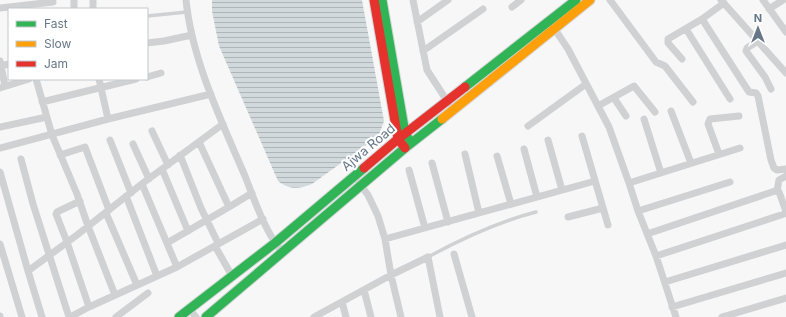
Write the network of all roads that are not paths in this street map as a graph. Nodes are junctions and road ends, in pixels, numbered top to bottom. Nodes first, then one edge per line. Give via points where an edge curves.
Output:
1 (186, 0) edge
2 (374, 0) edge
3 (382, 0) edge
4 (413, 0) edge
5 (448, 0) edge
6 (521, 0) edge
7 (590, 0) edge
8 (610, 0) edge
9 (763, 0) edge
10 (782, 0) edge
11 (723, 2) edge
12 (574, 3) edge
13 (33, 4) edge
14 (53, 4) edge
15 (13, 5) edge
16 (512, 7) dead end
17 (0, 8) edge
18 (483, 8) dead end
19 (769, 9) junction
20 (187, 12) junction
21 (148, 16) edge
22 (702, 19) junction
23 (417, 22) junction
24 (554, 28) junction
25 (686, 29) junction
26 (786, 32) edge
27 (192, 35) junction
28 (758, 41) junction
29 (148, 43) edge
30 (423, 51) junction
31 (682, 59) dead end
32 (0, 63) edge
33 (783, 65) edge
34 (161, 73) dead end
35 (786, 73) edge
36 (148, 76) edge
37 (26, 80) edge
38 (36, 80) edge
39 (98, 80) edge
40 (132, 80) edge
41 (586, 84) junction
42 (2, 87) edge
43 (100, 87) junction
44 (771, 89) dead end
45 (211, 94) junction
46 (614, 98) junction
47 (730, 100) dead end
48 (42, 102) junction
49 (446, 102) junction
50 (693, 102) dead end
51 (598, 106) junction
52 (453, 110) junction
53 (671, 111) dead end
54 (655, 112) dead end
55 (626, 116) dead end
56 (739, 116) dead end
57 (47, 117) junction
58 (108, 119) junction
59 (644, 119) dead end
60 (223, 124) junction
61 (528, 126) dead end
62 (0, 127) edge
63 (152, 130) dead end
64 (52, 135) junction
65 (402, 136) junction
66 (582, 136) dead end
67 (110, 140) dead end
68 (548, 140) dead end
69 (199, 142) junction
70 (133, 144) dead end
71 (408, 146) junction
72 (0, 148) edge
73 (740, 148) dead end
74 (524, 149) dead end
75 (465, 154) dead end
76 (719, 154) junction
77 (60, 155) junction
78 (180, 155) junction
79 (498, 156) dead end
80 (21, 159) dead end
81 (691, 163) junction
82 (432, 164) dead end
83 (165, 167) junction
84 (786, 169) edge
85 (409, 170) dead end
86 (0, 172) edge
87 (661, 173) junction
88 (354, 176) junction
89 (786, 176) edge
90 (149, 179) junction
91 (596, 181) junction
92 (730, 182) dead end
93 (629, 183) junction
94 (142, 184) junction
95 (361, 185) junction
96 (562, 190) junction
97 (777, 191) junction
98 (252, 193) junction
99 (128, 194) junction
100 (537, 197) junction
101 (80, 201) junction
102 (511, 204) junction
103 (229, 207) junction
104 (603, 208) junction
105 (108, 211) junction
106 (638, 211) junction
107 (536, 212) dead end
108 (479, 213) junction
109 (568, 217) dead end
110 (263, 219) junction
111 (207, 220) junction
112 (448, 222) junction
113 (608, 224) dead end
114 (88, 226) junction
115 (425, 228) junction
116 (188, 231) junction
117 (647, 234) junction
118 (385, 239) junction
119 (67, 242) junction
120 (167, 243) junction
121 (274, 243) junction
122 (0, 244) edge
123 (216, 245) junction
124 (786, 245) edge
125 (282, 252) junction
126 (454, 254) dead end
127 (48, 256) junction
128 (656, 256) junction
129 (428, 257) junction
130 (177, 267) junction
131 (28, 271) junction
132 (786, 273) edge
133 (392, 275) junction
134 (157, 276) junction
135 (232, 276) junction
136 (665, 282) junction
137 (136, 285) junction
138 (364, 290) junction
139 (148, 292) dead end
140 (115, 295) junction
141 (786, 298) edge
142 (342, 302) junction
143 (89, 307) junction
144 (672, 307) junction
145 (189, 309) junction
146 (317, 316) edge
147 (22, 317) edge
148 (42, 317) edge
149 (69, 317) edge
150 (116, 317) edge
151 (179, 317) edge
152 (196, 317) edge
153 (206, 317) edge
154 (346, 317) edge
155 (371, 317) edge
156 (401, 317) edge
157 (440, 317) edge
158 (472, 317) edge
159 (676, 317) edge
160 (722, 317) edge

1 - 20 street
2 - 65 main road
3 - 65 main road
4 - 23 street
5 - 23 street
6 - 16 street
7 - 12 main road, Ajwa Road
8 - 50 street via 656,62 665,66
9 - 19 street
10 - 19 street
11 - 22 street
11 - 28 street
12 - 24 main road, Ajwa Road
12 - 49 main road, Ajwa Road
13 - 14 street
13 - 15 street
15 - 17 street
18 - 30 street
19 - 26 street
20 - 21 lane
20 - 27 street
22 - 25 street
22 - 84 street via 749,92 758,96 774,168
23 - 30 street
24 - 41 street
24 - 52 main road, Ajwa Road
25 - 31 street via 668,41
25 - 47 street
27 - 29 street
27 - 45 street
28 - 33 street
28 - 44 street via 746,51
30 - 49 street via 427,70
32 - 42 street
33 - 35 street
34 - 36 street
37 - 42 street
38 - 48 street
39 - 43 street
40 - 43 street
41 - 51 street
41 - 61 street
43 - 48 street
43 - 58 street
45 - 58 street
45 - 60 street
46 - 51 street
46 - 54 street via 634,86
46 - 55 street
48 - 57 street
49 - 52 street
49 - 65 main road, Ajwa Road
51 - 93 street
52 - 71 main road, Ajwa Road
53 - 81 street
56 - 76 street via 708,121
57 - 62 street
57 - 64 street
58 - 64 street
59 - 87 street
60 - 69 street
60 - 98 street
63 - 83 street
64 - 72 street
64 - 77 street
65 - 71 main road
65 - 88 main road, Ajwa Road
66 - 91 street
67 - 99 street
68 - 96 street
69 - 78 street
69 - 103 street
70 - 90 street
71 - 95 main road, Ajwa Road
73 - 76 street
74 - 100 street
75 - 108 street
76 - 81 street
77 - 101 street
77 - 105 street via 85,147
78 - 83 street
78 - 111 street
79 - 102 street
80 - 127 street
81 - 87 street
82 - 112 street
83 - 90 street
83 - 116 street
85 - 115 street
86 - 131 street
87 - 93 street
88 - 95 street
88 - 121 main road, Ajwa Road
89 - 97 street via 779,180
90 - 94 street
91 - 96 street
91 - 104 street
92 - 106 street
93 - 106 street
94 - 99 street
94 - 120 street
95 - 118 street via 378,216
95 - 125 main road, Ajwa Road
96 - 100 street
97 - 117 street
97 - 128 street via 786,212 784,214
98 - 103 street
98 - 110 street
99 - 105 street
99 - 134 street
100 - 102 street
101 - 114 street
101 - 119 street via 56,214
102 - 108 street
103 - 111 street
104 - 109 street
104 - 113 street
105 - 114 street
105 - 137 street
106 - 117 street
107 - 129 lane via 470,234
108 - 112 street
110 - 121 street
110 - 123 street
111 - 116 street
111 - 123 street
112 - 115 street
114 - 119 street
114 - 140 street
115 - 118 street
116 - 120 street
117 - 128 street
118 - 133 street
119 - 127 street
119 - 143 street
120 - 130 street
121 - 125 street
121 - 135 main road, Ajwa Road
122 - 147 street
123 - 130 street
123 - 135 street
124 - 136 street
125 - 153 main road, Ajwa Road
126 - 158 street
127 - 131 street
127 - 149 street
128 - 136 street
129 - 133 street
129 - 157 street
130 - 134 street
131 - 148 street
132 - 144 street
133 - 138 street
133 - 156 street
134 - 137 street
135 - 145 main road, Ajwa Road
136 - 144 street
137 - 140 street
138 - 142 street
138 - 155 street
139 - 150 street
140 - 143 street
141 - 160 street
142 - 146 street
142 - 154 street
143 - 149 street
144 - 159 street
145 - 151 main road, Ajwa Road
145 - 152 street

